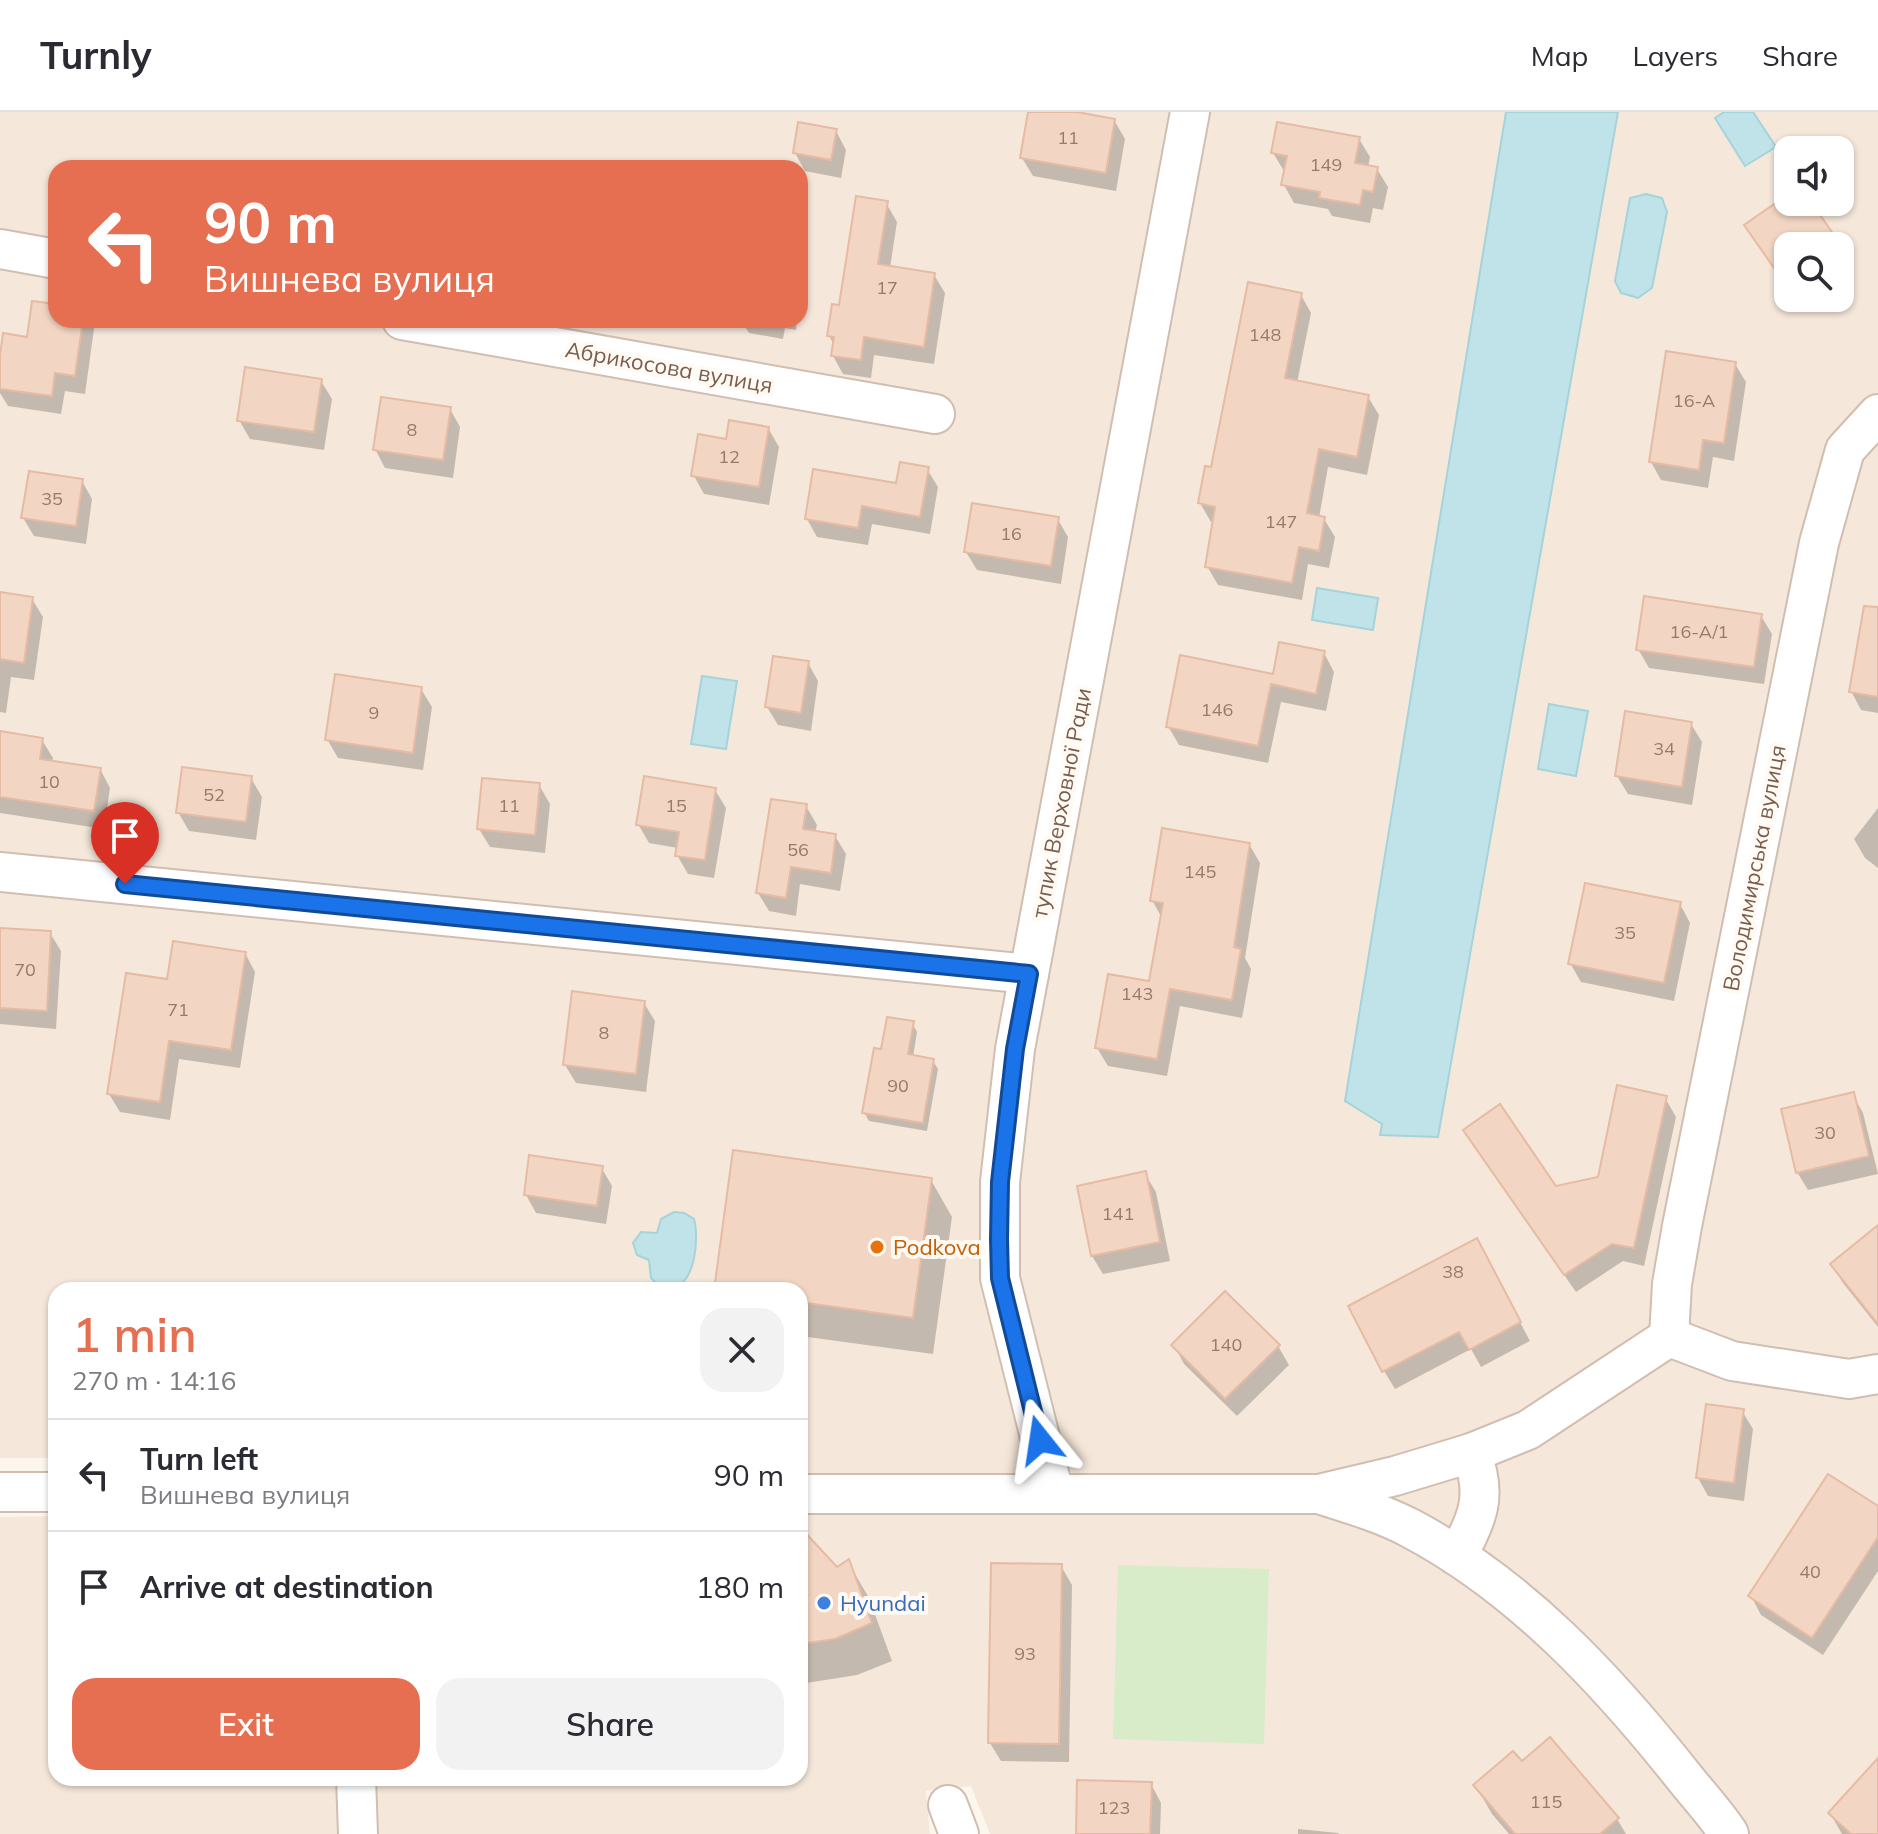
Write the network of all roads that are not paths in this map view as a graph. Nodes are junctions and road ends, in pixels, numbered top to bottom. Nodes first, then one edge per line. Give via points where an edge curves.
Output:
1 (1190, 112) edge
2 (0, 249) edge
3 (48, 258) edge
4 (447, 328) edge
5 (935, 414) dead end
6 (1878, 414) edge
7 (0, 872) edge
8 (1029, 974) junction
9 (1669, 1337) junction
10 (1878, 1374) edge
11 (1471, 1453) junction
12 (0, 1492) edge
13 (48, 1492) edge
14 (1054, 1493) junction
15 (808, 1494) edge
16 (1319, 1494) junction
17 (1457, 1556) junction
18 (356, 1786) edge
19 (358, 1834) edge
20 (1729, 1834) edge

1 - 8 street, тупик Верховної Ради
2 - 3 street
4 - 5 street, Абрикосова вулиця
6 - 9 street, Володимирська вулиця via 1845,450 1819,543 1682,1226
7 - 8 street
8 - 14 street, тупик Верховної Ради via 1000,1182 1000,1278
9 - 10 street via 1732,1361 1849,1379
9 - 11 street via 1543,1422
11 - 16 street
11 - 17 street via 1481,1498
12 - 13 street
14 - 15 street
14 - 16 street
16 - 17 street via 1380,1514
17 - 20 street via 1552,1631 1605,1683
18 - 19 street

